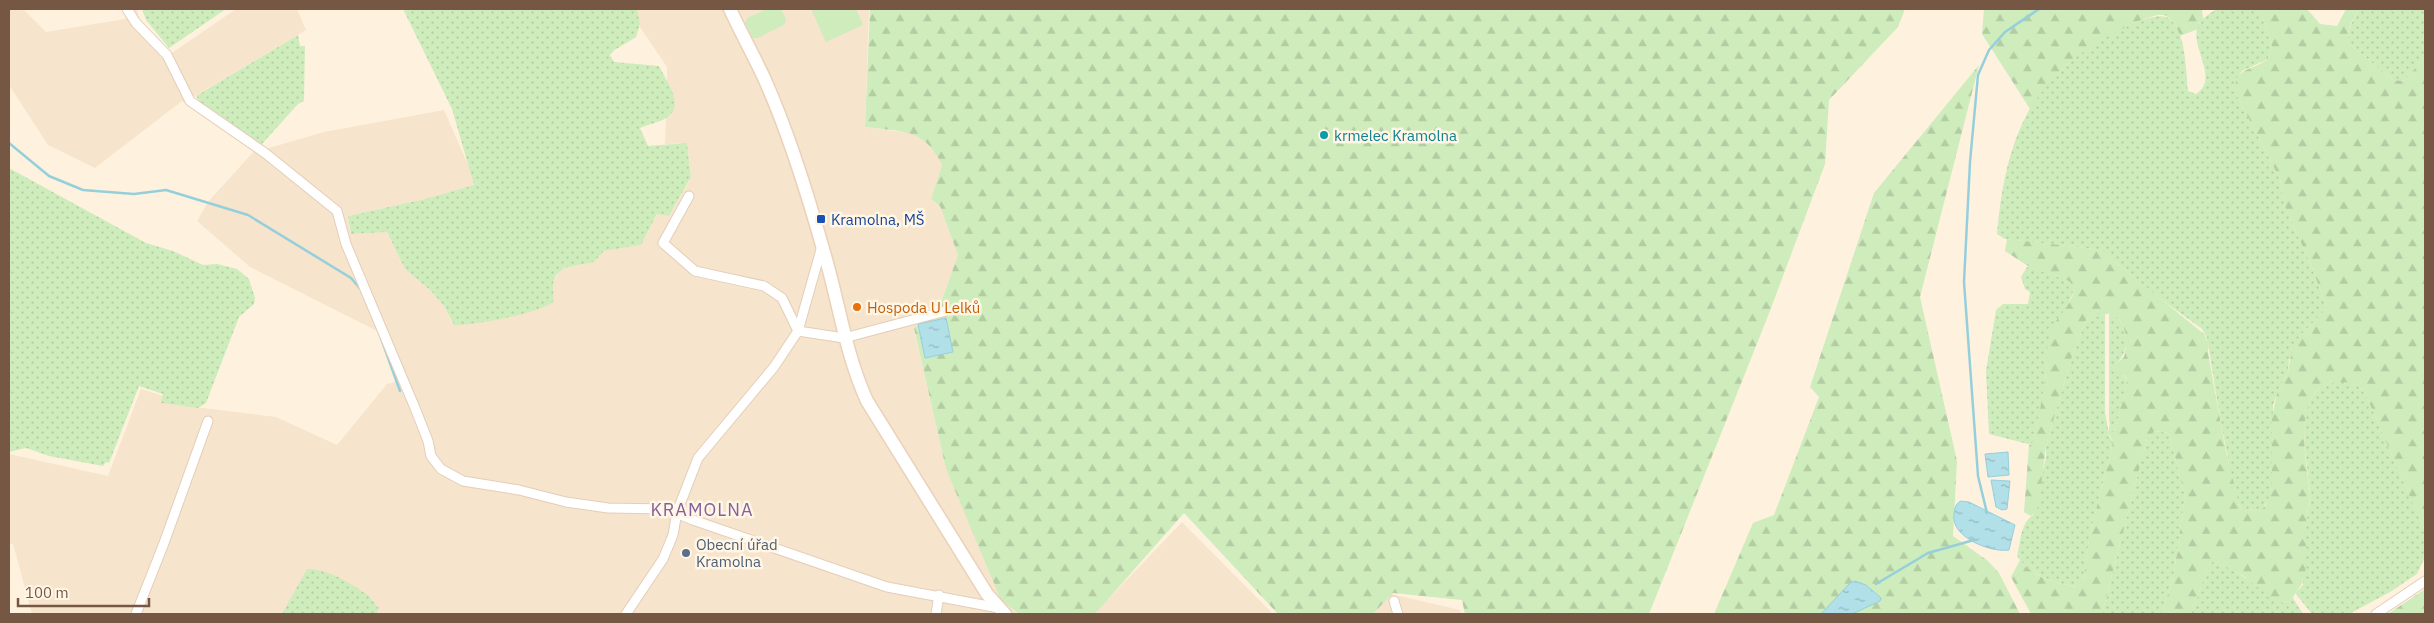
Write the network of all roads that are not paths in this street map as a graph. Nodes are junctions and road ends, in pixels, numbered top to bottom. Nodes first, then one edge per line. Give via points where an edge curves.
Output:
1 (127, 9) edge
2 (730, 9) edge
3 (689, 196) dead end
4 (822, 246) junction
5 (946, 311) dead end
6 (798, 331) junction
7 (844, 338) junction
8 (208, 420) dead end
9 (677, 512) junction
10 (2425, 581) edge
11 (939, 595) junction
12 (1394, 601) dead end
13 (1002, 611) edge
14 (136, 614) edge
15 (626, 614) edge
16 (936, 614) edge
17 (1398, 614) edge
18 (2376, 614) edge

1 - 9 street via 167,55 190,101 265,153 337,211 348,250 415,408 431,456 441,470 463,481 566,502
2 - 4 street via 765,81
3 - 6 street via 663,242 694,271 764,286 782,298
4 - 6 street
4 - 7 street
5 - 7 street
6 - 7 street
6 - 9 street via 774,367 698,458
7 - 13 street via 866,401 987,594
8 - 14 street
9 - 11 street via 887,587
9 - 15 street via 663,559
10 - 18 street
11 - 13 street
11 - 16 street
12 - 17 street

